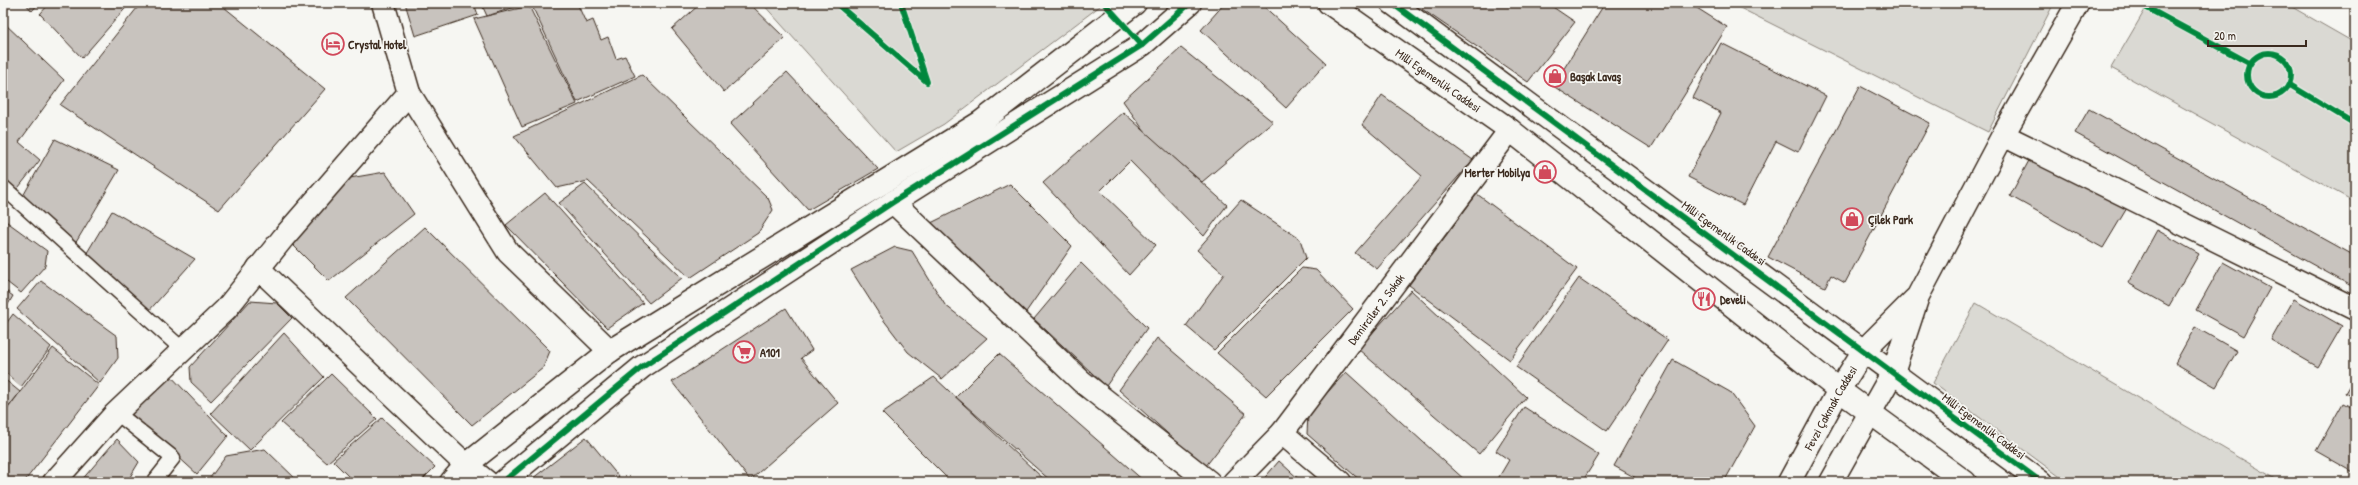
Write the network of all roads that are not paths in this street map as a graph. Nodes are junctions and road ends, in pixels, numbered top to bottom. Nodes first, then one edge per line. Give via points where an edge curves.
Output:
1 (383, 3) edge
2 (1135, 3) edge
3 (1190, 3) edge
4 (1329, 3) edge
5 (1392, 3) edge
6 (2078, 3) edge
7 (409, 93) junction
8 (1510, 130) junction
9 (2003, 135) junction
10 (3, 187) edge
11 (892, 202) junction
12 (258, 268) junction
13 (1918, 296) junction
14 (2355, 309) edge
15 (183, 350) junction
16 (1864, 350) junction
17 (610, 351) junction
18 (1893, 372) junction
19 (1839, 390) junction
20 (1871, 412) junction
21 (116, 413) junction
22 (1282, 433) junction
23 (466, 465) junction
24 (54, 482) edge
25 (154, 482) edge
26 (451, 482) edge
27 (487, 482) edge
28 (503, 482) edge
29 (1208, 482) edge
30 (1234, 482) edge
31 (1340, 482) edge
32 (1789, 482) edge
33 (1831, 482) edge
34 (1965, 482) edge
35 (2041, 482) edge

1 - 7 street
2 - 17 street via 981,122
3 - 11 street via 1142,45
4 - 8 street, Milli Egemenlik Caddesi
5 - 16 street, Milli Egemenlik Caddesi
6 - 9 street
7 - 12 street
7 - 17 street via 508,252
8 - 19 street, Milli Egemenlik Caddesi
8 - 22 street, Demirciler 2. Sokak
9 - 13 street
9 - 14 street
10 - 15 lane
11 - 28 street via 642,367
11 - 29 street via 1081,381
12 - 15 street via 226,309
12 - 23 street
13 - 16 street, Fevzi Çakmak Caddesi
13 - 18 street
15 - 21 street
16 - 18 street, Milli Egemenlik Caddesi
16 - 19 street, Fevzi Çakmak Caddesi
17 - 23 street
18 - 20 street
18 - 35 street, Milli Egemenlik Caddesi
19 - 20 street, Milli Egemenlik Caddesi
19 - 32 street, Fevzi Çakmak Caddesi
20 - 33 street
20 - 34 street, Milli Egemenlik Caddesi
21 - 24 street
21 - 25 lane via 173,458
22 - 30 street, Demirciler 2. Sokak
22 - 31 street
23 - 26 street
23 - 27 street

